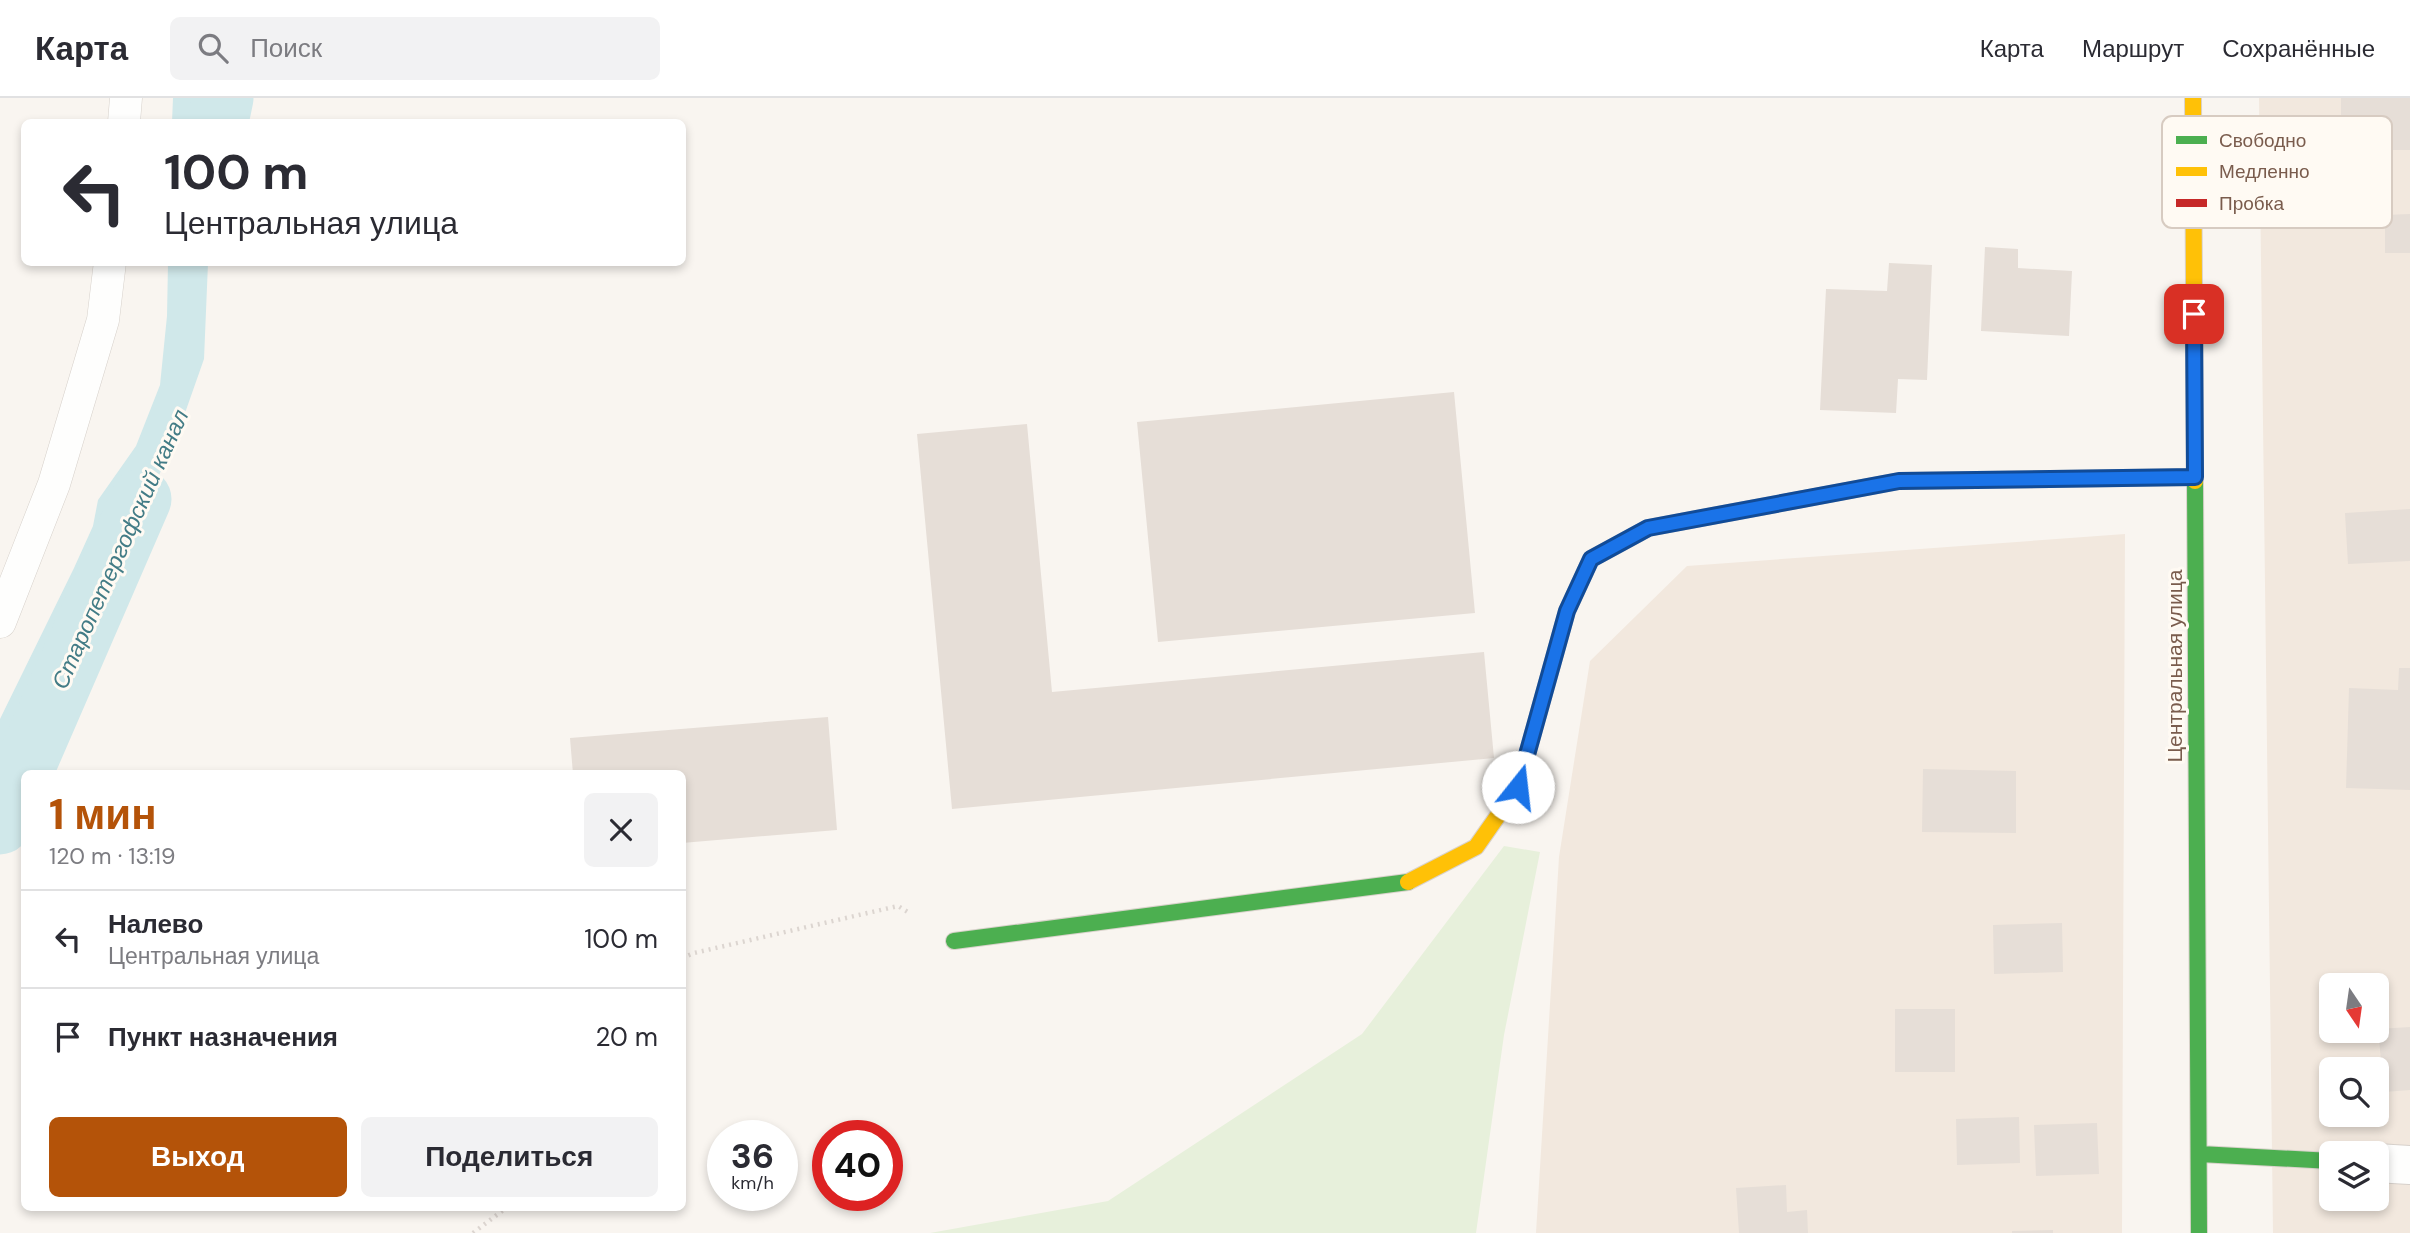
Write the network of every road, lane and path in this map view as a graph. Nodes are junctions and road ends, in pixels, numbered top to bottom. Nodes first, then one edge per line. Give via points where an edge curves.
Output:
1 (126, 98) edge
2 (2193, 98) edge
3 (2193, 116) edge
4 (124, 119) edge
5 (2194, 228) edge
6 (110, 266) edge
7 (2195, 477) junction
8 (0, 622) edge
9 (954, 941) joint
10 (686, 956) edge
11 (2200, 1154) junction
12 (2319, 1160) edge
13 (2389, 1164) edge
14 (2410, 1165) edge
15 (502, 1211) edge
16 (472, 1233) edge
17 (2199, 1233) edge

1 - 4 lane
2 - 3 street, Центральная улица
5 - 7 street, Центральная улица
6 - 8 lane via 103,320 54,484
7 - 9 street via 1899,481 1648,528 1591,559 1567,611 1518,787 1476,846 1409,882
7 - 11 street, Центральная улица
9 - 10 path via 898,906
11 - 12 street
11 - 17 street, Центральная улица
13 - 14 street
15 - 16 path

